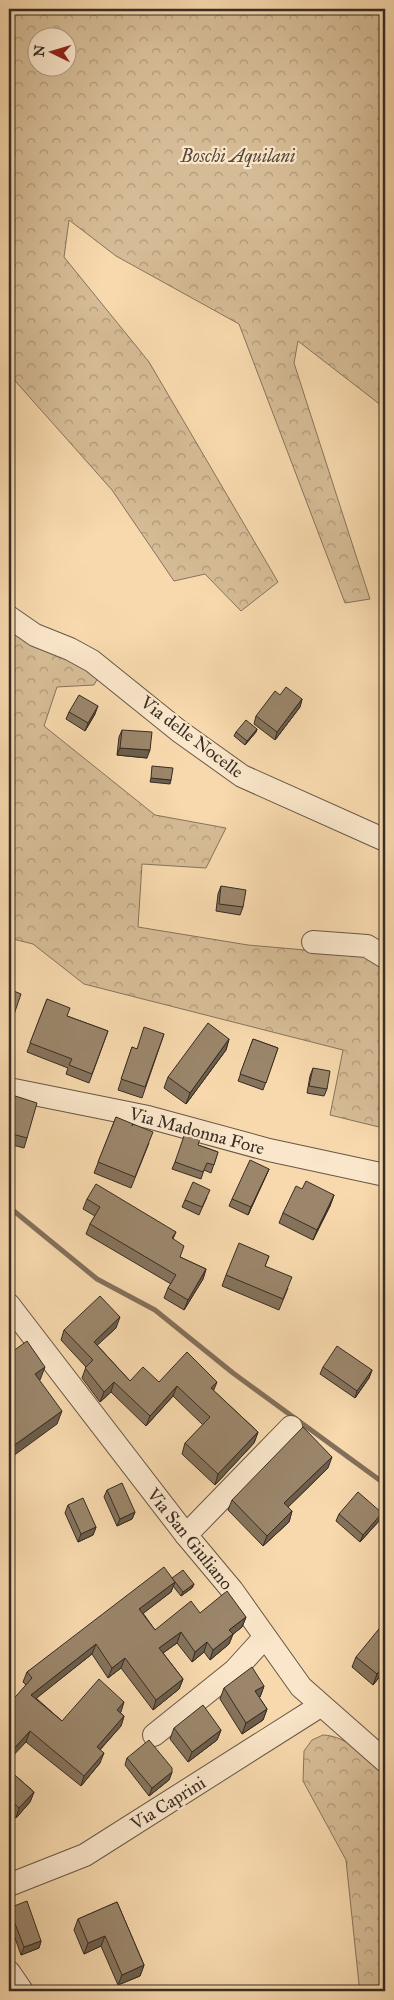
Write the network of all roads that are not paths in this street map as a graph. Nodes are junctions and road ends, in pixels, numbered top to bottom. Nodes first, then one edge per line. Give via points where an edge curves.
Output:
1 (9, 617) edge
2 (385, 840) edge
3 (313, 942) dead end
4 (385, 957) edge
5 (9, 1089) edge
6 (385, 1175) edge
7 (9, 1305) edge
8 (291, 1427) dead end
9 (186, 1535) junction
10 (264, 1638) junction
11 (320, 1706) junction
12 (154, 1735) dead end
13 (385, 1761) edge
14 (9, 1885) edge
15 (9, 1972) edge
16 (22, 1991) edge

1 - 2 street, Via delle Nocelle via 35,635 92,661 179,731 242,776
3 - 4 street via 367,946
5 - 6 street, Via Madonna Fore via 148,1117 269,1150
7 - 9 street, Via San Giuliano
8 - 9 street
9 - 10 street, Via San Giuliano via 232,1590
10 - 11 street, Via San Giuliano via 301,1687
10 - 12 street via 235,1670
11 - 13 street, Via San Giuliano
11 - 14 street, Via Caprini via 85,1855
15 - 16 street

